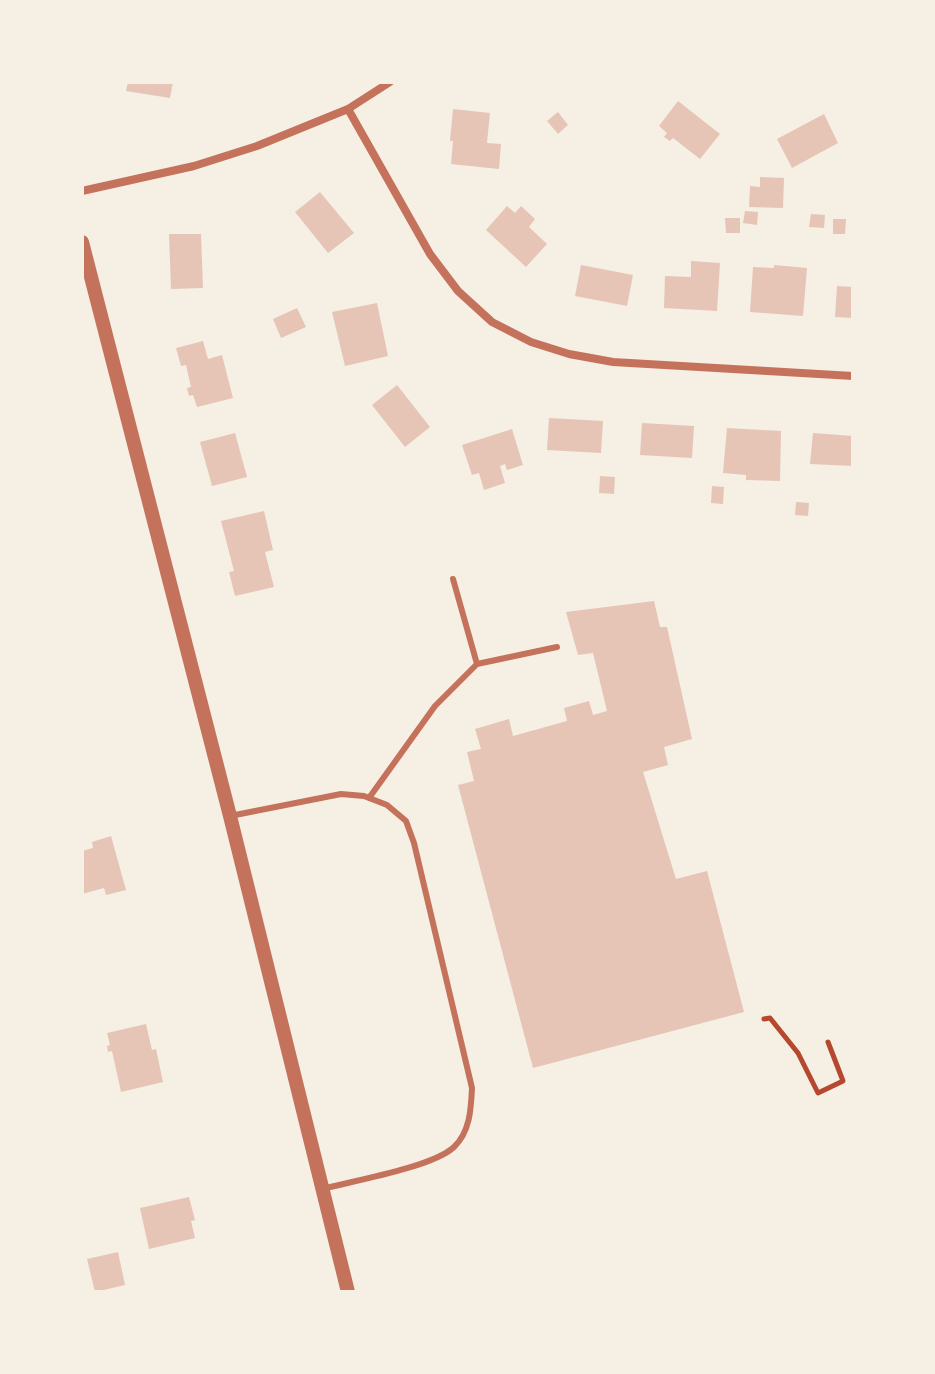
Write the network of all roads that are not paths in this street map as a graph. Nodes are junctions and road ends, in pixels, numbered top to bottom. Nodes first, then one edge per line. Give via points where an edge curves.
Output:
1 (390, 82) edge
2 (348, 109) junction
3 (82, 191) edge
4 (82, 242) edge
5 (853, 376) edge
6 (453, 579) dead end
7 (557, 647) dead end
8 (477, 664) junction
9 (369, 798) junction
10 (230, 816) junction
11 (322, 1189) junction
12 (348, 1292) edge

1 - 2 street
2 - 3 street via 194,166
2 - 5 street via 430,254 458,291 492,322 531,342 613,362
4 - 10 street
6 - 8 lane
7 - 8 lane
8 - 9 lane via 435,706
9 - 10 lane via 341,794
9 - 11 lane via 406,821 414,843 472,1088 471,1111 454,1147 436,1160
10 - 11 street
11 - 12 street

